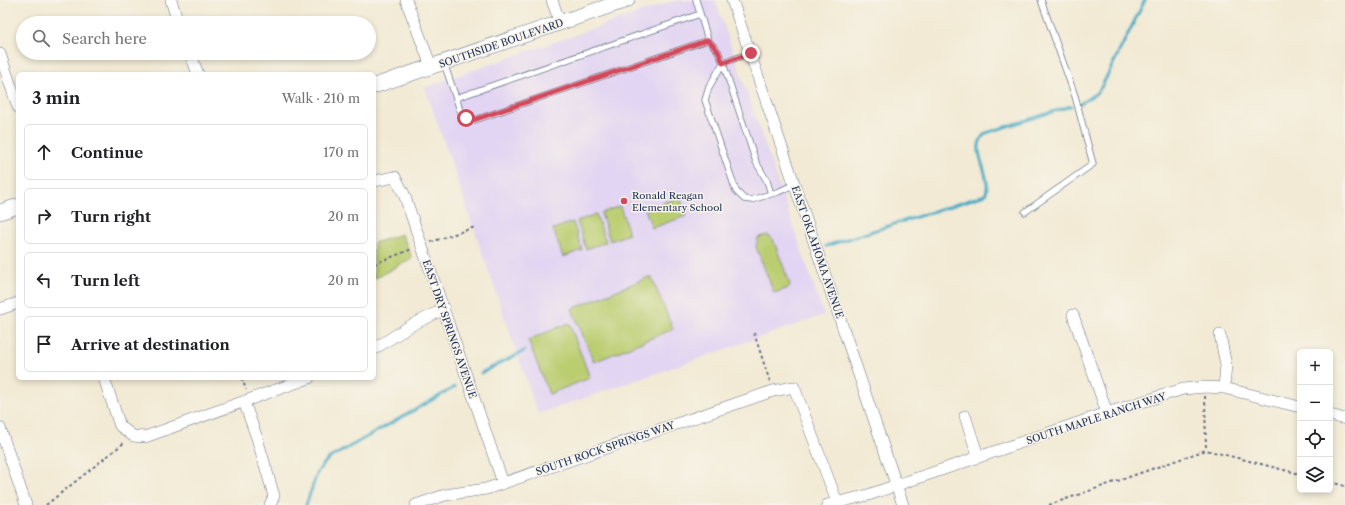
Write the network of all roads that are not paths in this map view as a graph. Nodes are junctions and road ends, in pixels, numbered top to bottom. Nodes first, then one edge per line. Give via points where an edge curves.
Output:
1 (171, 0) edge
2 (406, 0) edge
3 (552, 0) edge
4 (627, 0) edge
5 (696, 0) edge
6 (732, 0) edge
7 (1041, 0) edge
8 (700, 14) junction
9 (176, 16) edge
10 (560, 23) junction
11 (708, 40) junction
12 (751, 53) junction
13 (0, 54) edge
14 (193, 60) edge
15 (723, 63) junction
16 (437, 64) junction
17 (197, 72) edge
18 (376, 85) edge
19 (456, 98) junction
20 (16, 101) edge
21 (376, 181) edge
22 (795, 184) junction
23 (771, 194) junction
24 (16, 207) edge
25 (0, 212) edge
26 (1025, 212) dead end
27 (16, 304) edge
28 (0, 309) edge
29 (444, 309) junction
30 (1073, 315) dead end
31 (1220, 335) dead end
32 (376, 348) edge
33 (105, 380) edge
34 (304, 380) edge
35 (1224, 388) junction
36 (244, 402) junction
37 (1297, 406) edge
38 (1107, 413) junction
39 (965, 416) dead end
40 (1333, 416) edge
41 (1345, 419) edge
42 (0, 428) edge
43 (978, 456) junction
44 (503, 483) junction
45 (896, 485) junction
46 (832, 503) edge
47 (26, 505) edge
48 (270, 505) edge
49 (416, 505) edge
50 (903, 505) edge

1 - 9 street
2 - 16 street
3 - 10 street
4 - 10 main road, SOUTHSIDE BOULEVARD
5 - 8 lane
6 - 12 street, EAST OKLAHOMA AVENUE
7 - 26 lane via 1075,96 1093,164
8 - 11 lane
8 - 19 lane
10 - 16 main road, SOUTHSIDE BOULEVARD
11 - 15 lane via 718,51
11 - 19 lane via 474,120 466,118
12 - 15 lane
12 - 22 street, EAST OKLAHOMA AVENUE
13 - 20 street
14 - 17 street
15 - 23 lane via 756,162
15 - 23 lane via 709,87 705,100 736,191 751,200
16 - 18 main road, SOUTHSIDE BOULEVARD
16 - 19 lane
21 - 29 street, EAST DRY SPRINGS AVENUE via 395,178 404,194
22 - 23 lane
22 - 45 street, EAST OKLAHOMA AVENUE
24 - 25 main road
27 - 28 street
29 - 32 street via 410,326
29 - 44 street, EAST DRY SPRINGS AVENUE
30 - 38 street
31 - 35 street via 1226,365
33 - 36 street via 120,426 132,436 145,437
34 - 36 street
35 - 37 street, SOUTH MAPLE RANCH WAY
35 - 38 street, SOUTH MAPLE RANCH WAY via 1183,389
36 - 48 street via 274,496
38 - 43 street, SOUTH MAPLE RANCH WAY
39 - 43 street
40 - 41 street
42 - 47 street
43 - 45 street, SOUTH MAPLE RANCH WAY
44 - 46 street, SOUTH ROCK SPRINGS WAY via 773,391 794,387
44 - 49 street, SOUTH ROCK SPRINGS WAY via 486,489 445,495
45 - 46 street, SOUTH MAPLE RANCH WAY via 868,495
45 - 50 street, EAST OKLAHOMA AVENUE

